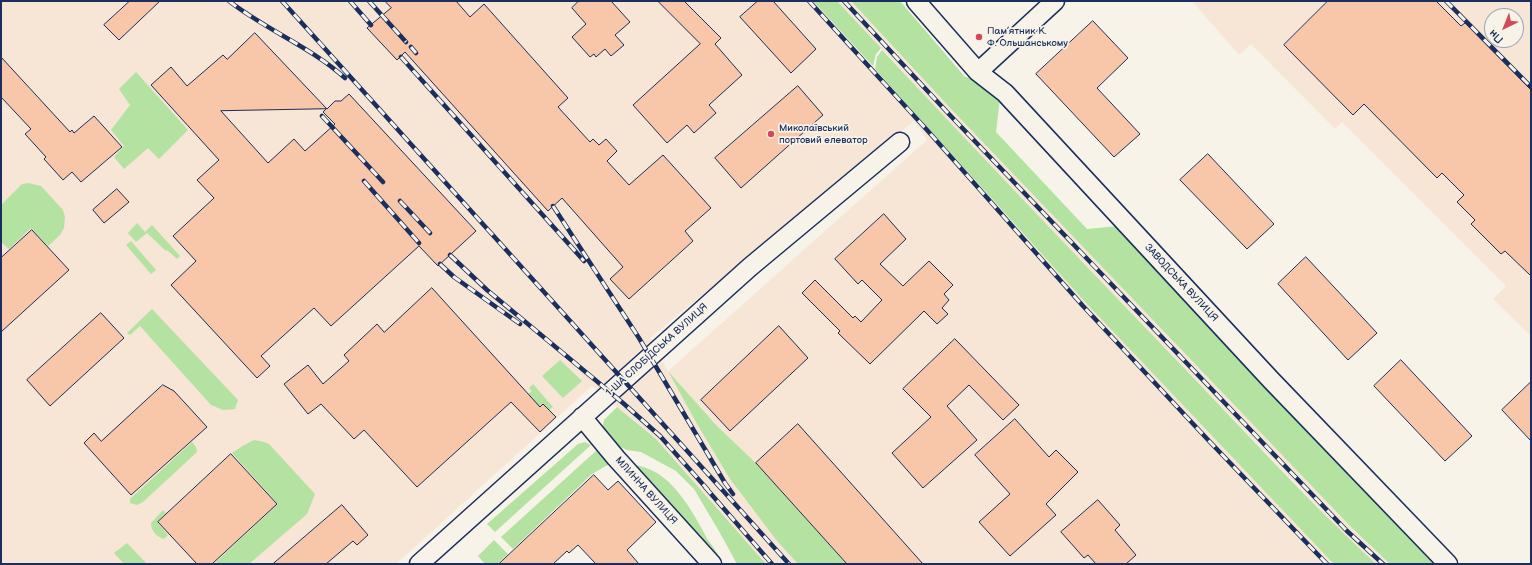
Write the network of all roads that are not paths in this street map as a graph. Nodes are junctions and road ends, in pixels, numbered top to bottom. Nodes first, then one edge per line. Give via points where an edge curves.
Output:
1 (916, 1) edge
2 (1055, 1) edge
3 (978, 72) junction
4 (900, 142) dead end
5 (582, 417) junction
6 (419, 564) edge
7 (712, 564) edge
8 (1448, 564) edge

1 - 3 street, ЗАВОДСЬКА ВУЛИЦЯ
2 - 3 street
3 - 8 street, ЗАВОДСЬКА ВУЛИЦЯ via 1005,92 1265,374
4 - 5 street, 1-ША СЛОБІДСЬКА ВУЛИЦЯ via 750,267
5 - 6 street, 1-ША СЛОБІДСЬКА ВУЛИЦЯ
5 - 7 street, МЛИННА ВУЛИЦЯ

